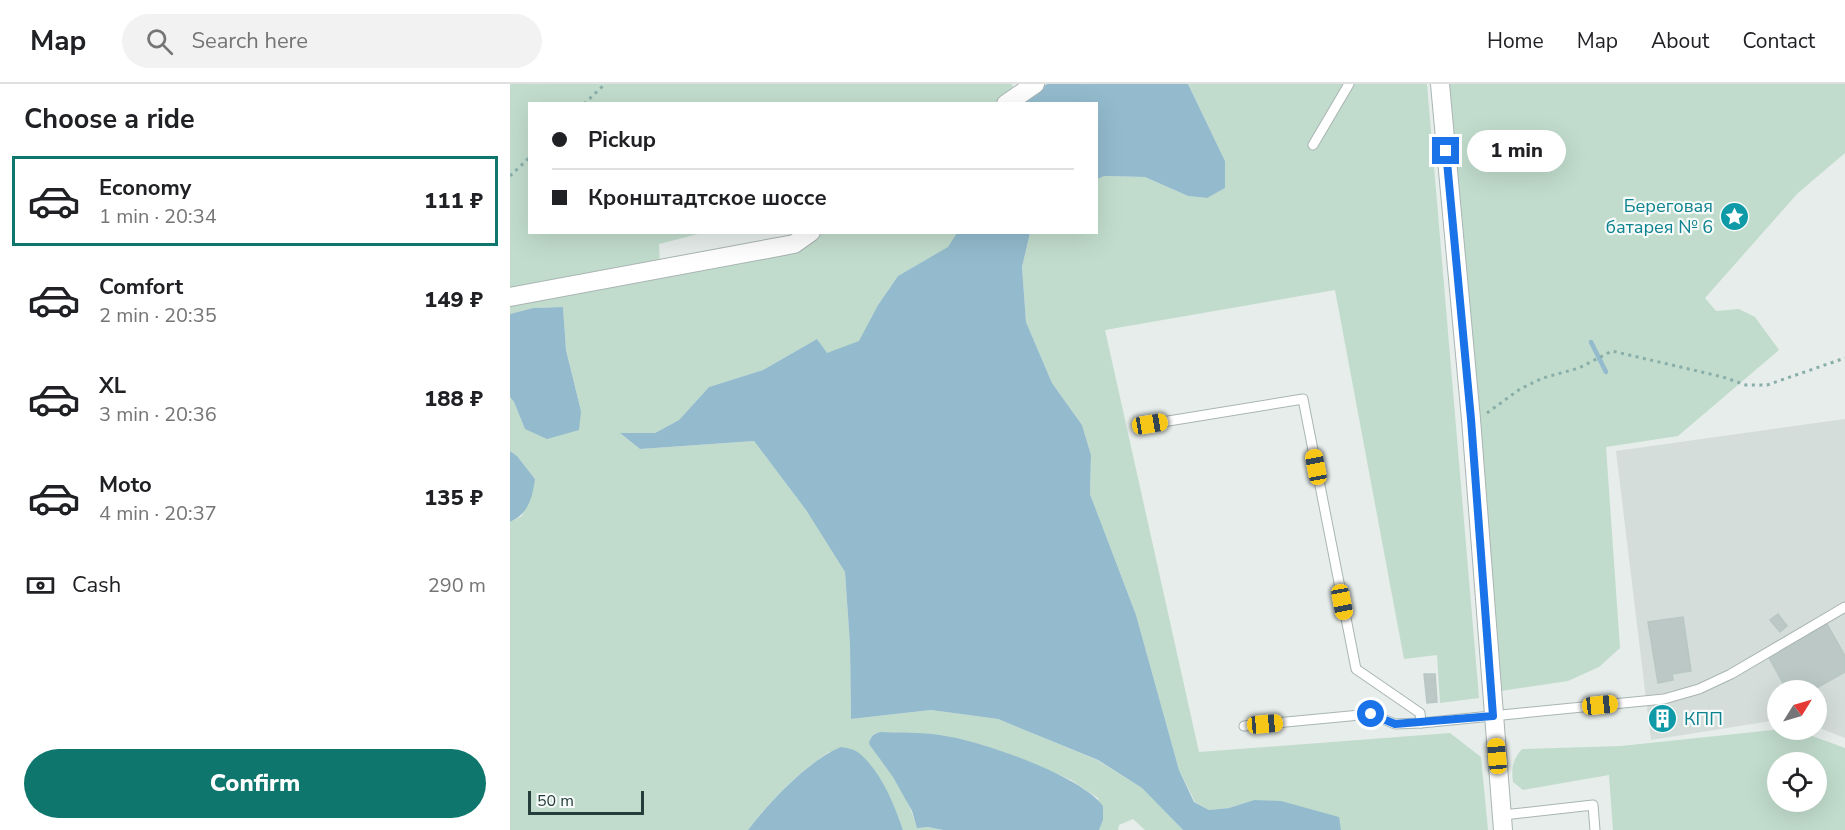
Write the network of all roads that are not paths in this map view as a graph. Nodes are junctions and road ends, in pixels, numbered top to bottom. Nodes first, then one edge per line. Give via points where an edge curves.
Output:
1 (1349, 84) edge
2 (1440, 84) edge
3 (1026, 87) edge
4 (1007, 102) edge
5 (1313, 145) dead end
6 (808, 234) edge
7 (510, 297) edge
8 (1150, 424) dead end
9 (1845, 607) edge
10 (1493, 716) junction
11 (1421, 723) junction
12 (1244, 726) dead end
13 (1503, 822) edge
14 (1595, 830) edge

1 - 5 lane
2 - 10 street
3 - 4 street
6 - 7 street via 794,244
8 - 11 lane via 1304,399 1356,669 1420,713
9 - 10 lane via 1699,689 1664,699
10 - 11 lane
10 - 13 street
11 - 12 lane via 1395,724 1371,714
13 - 14 lane via 1593,805

